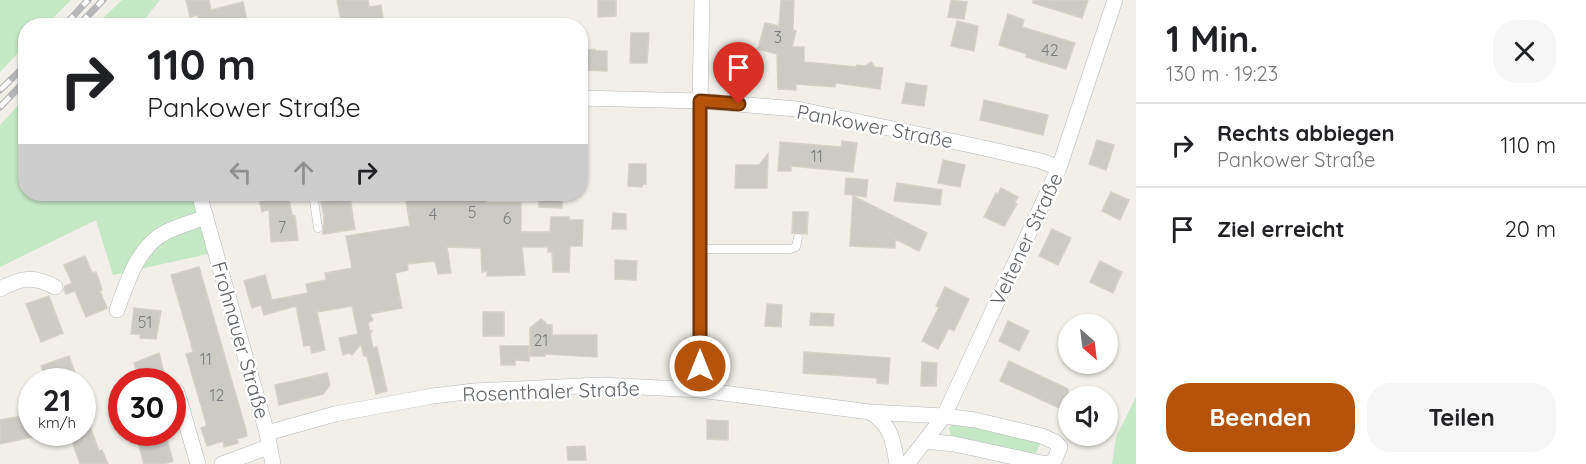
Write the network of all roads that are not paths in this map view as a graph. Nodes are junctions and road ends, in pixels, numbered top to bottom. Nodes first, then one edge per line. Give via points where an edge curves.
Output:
1 (702, 0) edge
2 (1115, 0) edge
3 (588, 99) edge
4 (700, 101) junction
5 (1059, 168) junction
6 (201, 201) edge
7 (314, 201) edge
8 (206, 217) junction
9 (318, 228) dead end
10 (798, 238) dead end
11 (700, 249) junction
12 (55, 287) dead end
13 (0, 289) edge
14 (117, 310) dead end
15 (700, 390) junction
16 (870, 412) junction
17 (944, 416) junction
18 (186, 423) edge
19 (267, 440) junction
20 (925, 441) junction
21 (198, 464) edge
22 (222, 464) edge
23 (273, 464) edge
24 (897, 464) edge
25 (907, 464) edge
26 (1046, 464) edge

1 - 4 street
2 - 5 street, Veltener Straße
3 - 4 street, Pankower Straße
4 - 5 street, Pankower Straße via 797,109 975,146
4 - 11 street
5 - 17 street, Veltener Straße
6 - 8 street, Frohnauer Straße
7 - 9 lane
8 - 14 street via 167,232 147,247 129,276
8 - 19 street, Frohnauer Straße
10 - 11 lane via 790,249
11 - 15 street
12 - 13 street via 32,279
15 - 16 street, Rosenthaler Straße
15 - 19 street, Rosenthaler Straße via 601,385 474,391 335,414
16 - 17 street, Rosenthaler Straße
16 - 24 street via 887,425
17 - 20 street, Veltener Straße
17 - 26 street, Rosenthaler Straße via 975,420 1055,442 1060,447 1054,461
18 - 21 street
19 - 22 street, Rosenthaler Straße
19 - 23 street, Frohnauer Straße
20 - 25 street, Veltener Straße
20 - 26 street, Rosenthaler Straße

